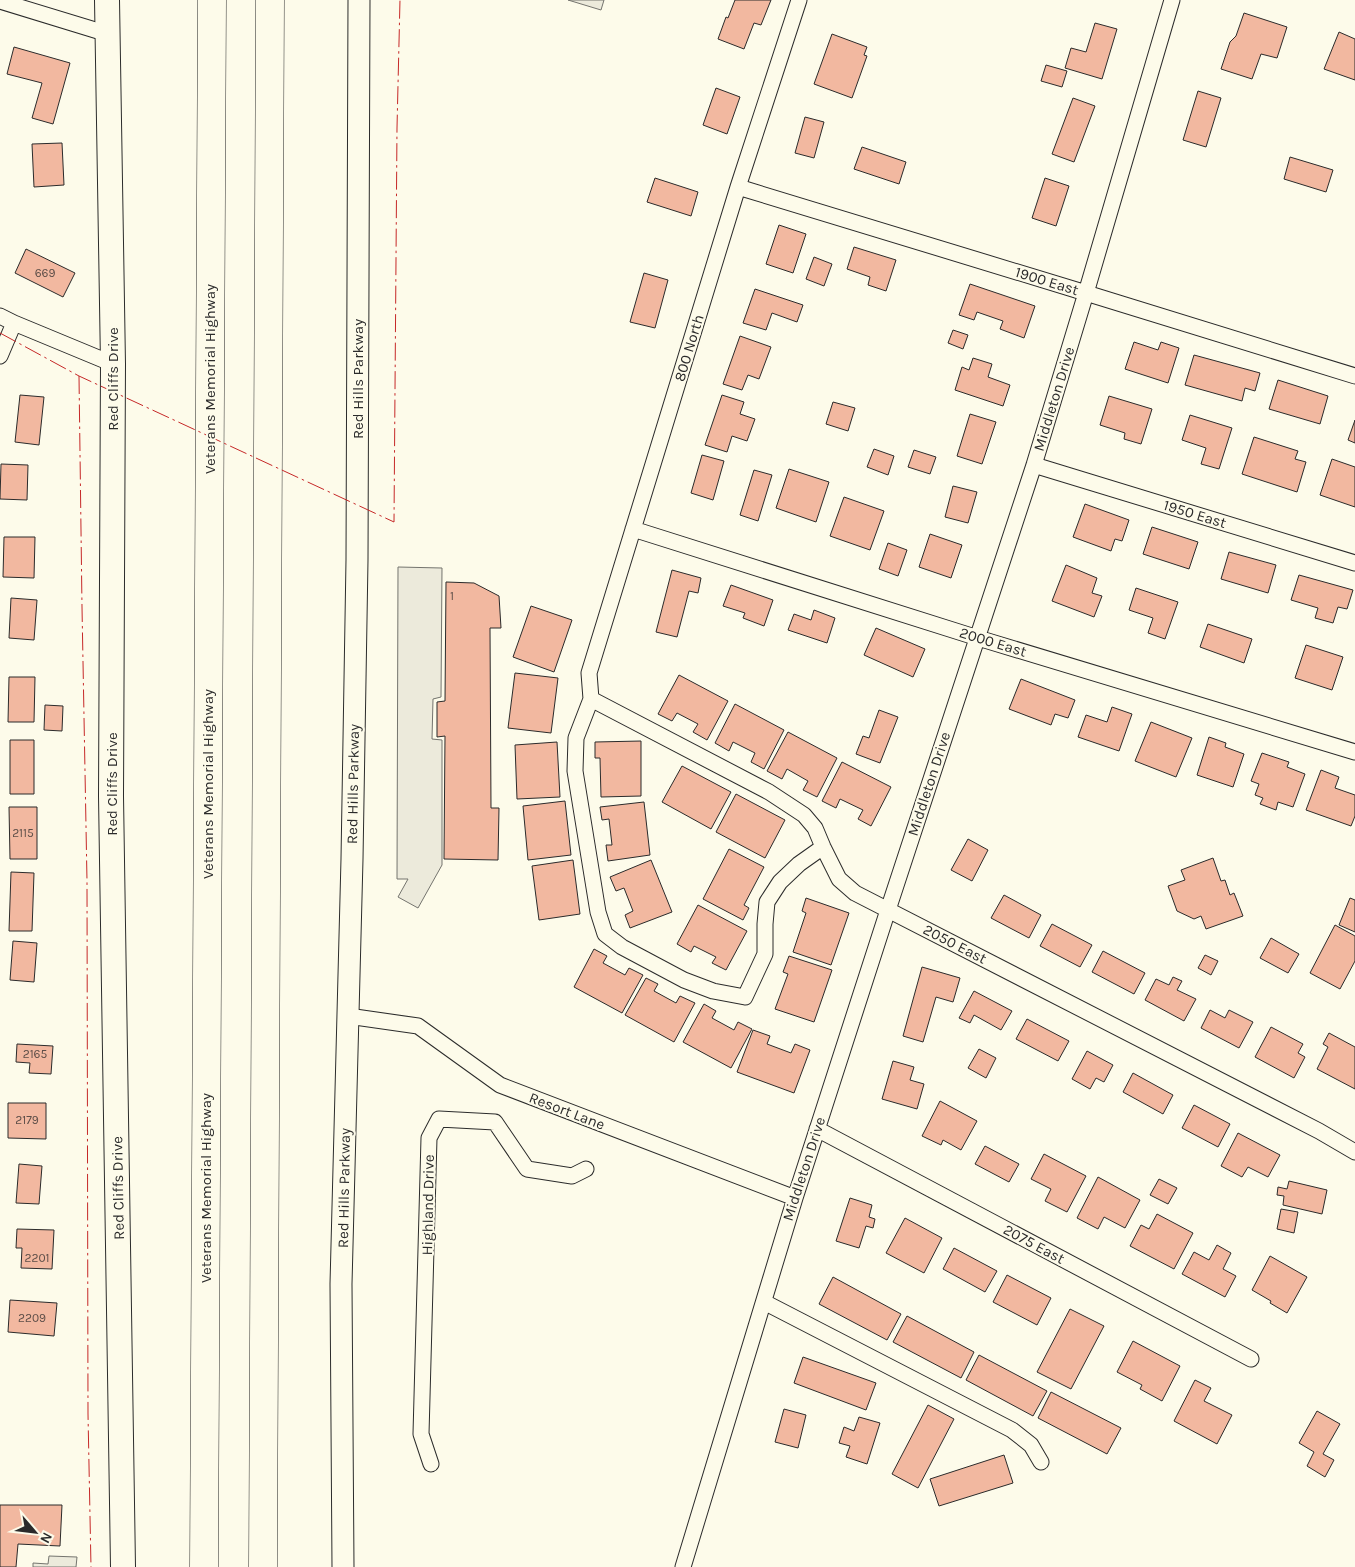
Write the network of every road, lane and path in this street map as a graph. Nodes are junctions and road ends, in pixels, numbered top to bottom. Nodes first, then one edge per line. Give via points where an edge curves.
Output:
1 (107, 0) edge
2 (212, 0) edge
3 (270, 0) edge
4 (359, 0) edge
5 (798, 0) edge
6 (1172, 0) edge
7 (0, 1) edge
8 (108, 34) junction
9 (738, 188) junction
10 (1086, 293) junction
11 (0, 316) edge
12 (14, 323) junction
13 (0, 356) edge
14 (113, 364) junction
15 (1355, 376) edge
16 (1034, 465) junction
17 (633, 529) junction
18 (1355, 563) edge
19 (978, 638) junction
20 (591, 698) junction
21 (1355, 752) edge
22 (823, 847) junction
23 (888, 910) junction
24 (348, 1016) junction
25 (817, 1129) junction
26 (1355, 1152) edge
27 (586, 1169) dead end
28 (795, 1198) junction
29 (764, 1302) junction
30 (1251, 1359) dead end
31 (1040, 1462) dead end
32 (432, 1464) dead end
33 (123, 1567) edge
34 (204, 1567) edge
35 (264, 1567) edge
36 (343, 1567) edge
37 (683, 1567) edge

1 - 8 main road, Red Cliffs Drive
2 - 34 highway, Veterans Memorial Highway
3 - 35 highway
4 - 24 main road, Red Hills Parkway via 357,550
5 - 9 street, 800 North
6 - 10 street, Middleton Drive
7 - 8 street
8 - 14 main road, Red Cliffs Drive
9 - 10 street, 1900 East
9 - 17 street, 800 North
10 - 15 street, 1900 East
10 - 16 street, Middleton Drive
11 - 12 street
12 - 13 street
12 - 14 street
14 - 33 main road, Red Cliffs Drive via 112,796
16 - 18 street, 1950 East
16 - 19 street, Middleton Drive
17 - 19 street, 2000 East
17 - 20 street, 800 North via 589,673
19 - 21 street, 2000 East
19 - 23 street, Middleton Drive
20 - 22 street, 2050 East via 769,792 804,815 815,828
20 - 22 street via 576,738 575,771 598,912 605,934 622,946 684,980 745,997 765,954 767,902 780,882
22 - 23 street, 2050 East via 839,879 855,893
23 - 25 street, Middleton Drive
23 - 26 street, 2050 East via 1320,1131
24 - 28 street, Resort Lane via 418,1026 500,1085
24 - 36 main road, Red Hills Parkway via 341,1284
25 - 28 street, Middleton Drive
25 - 30 street, 2075 East
27 - 32 street, Highland Drive via 572,1176 527,1169 495,1122 439,1119 429,1138 421,1434
28 - 29 street, Middleton Drive
29 - 31 street via 1012,1430 1031,1445
29 - 37 street, Middleton Drive

